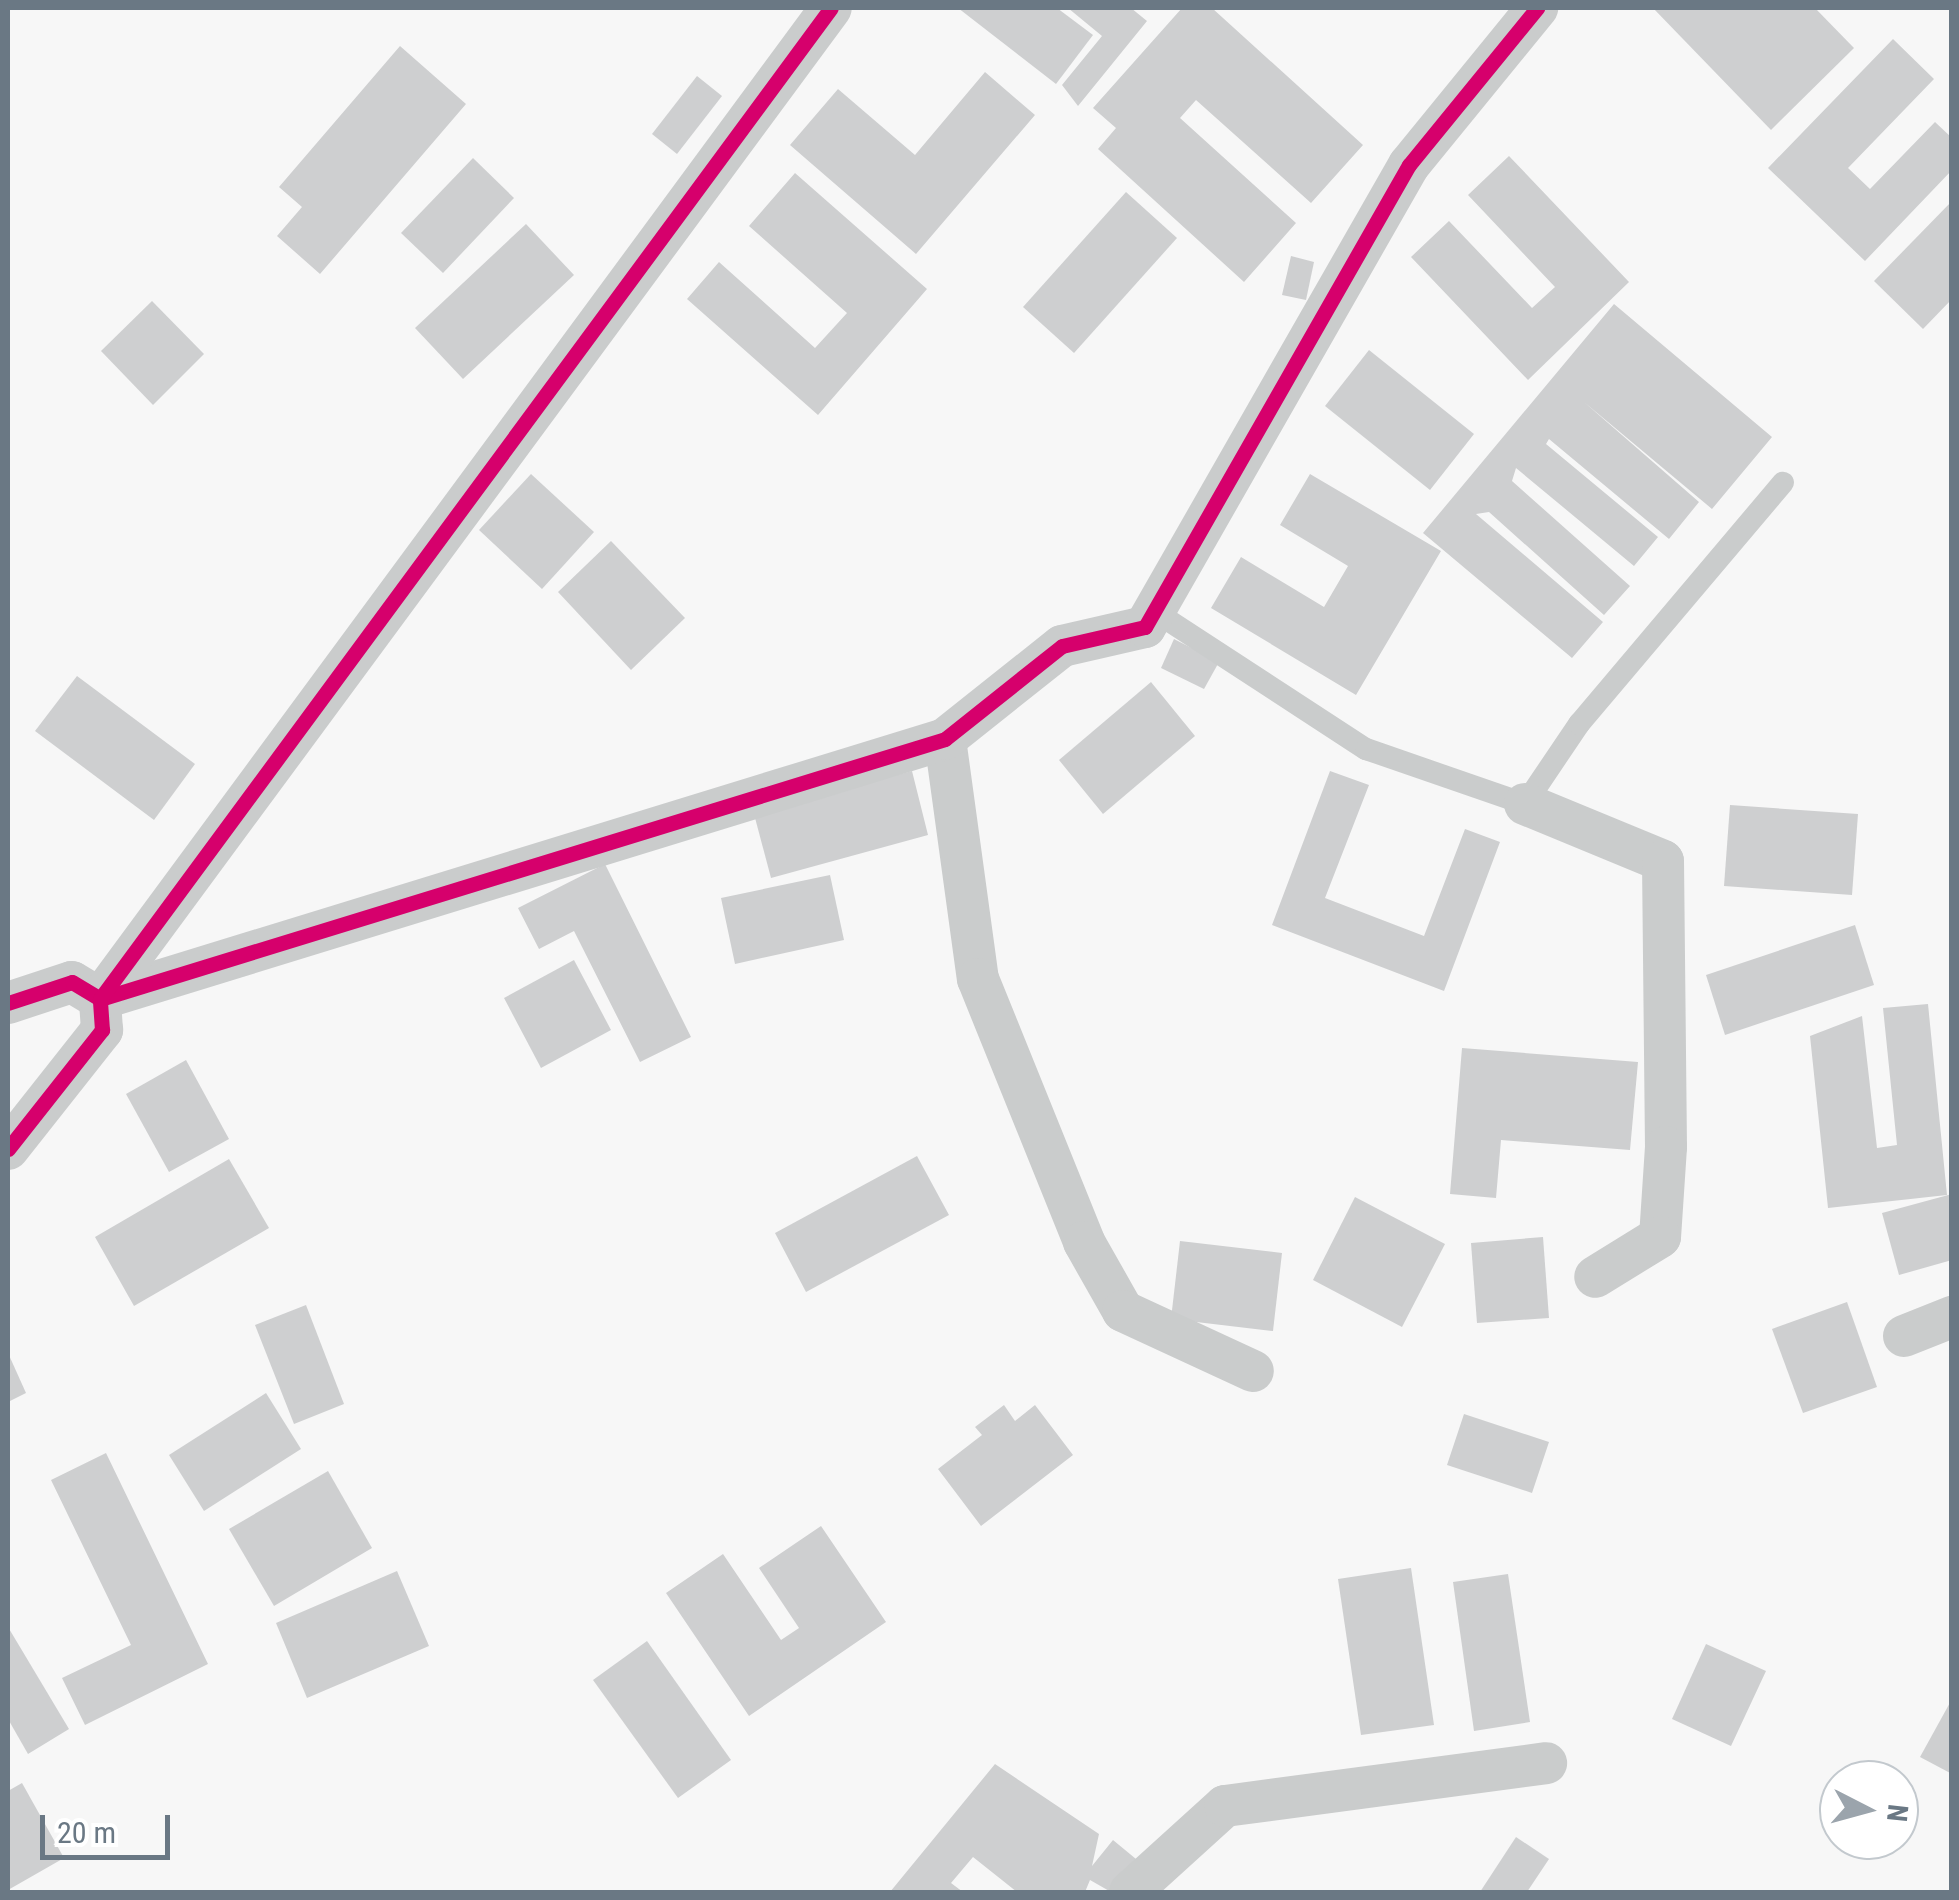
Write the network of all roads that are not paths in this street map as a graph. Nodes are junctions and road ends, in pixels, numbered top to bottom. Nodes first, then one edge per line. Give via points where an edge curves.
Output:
1 (831, 8) edge
2 (1537, 8) edge
3 (1783, 483) dead end
4 (1154, 610) junction
5 (946, 739) junction
6 (1525, 804) junction
7 (100, 999) junction
8 (8, 1003) edge
9 (8, 1149) edge
10 (1595, 1278) dead end
11 (1952, 1317) edge
12 (1904, 1336) dead end
13 (1253, 1372) dead end
14 (1546, 1763) dead end
15 (1130, 1892) edge

1 - 7 street
2 - 4 street via 1410,166
3 - 6 lane via 1578,724
4 - 5 street via 1145,627 1062,646
4 - 6 lane via 1366,749
5 - 7 street
5 - 13 street via 978,979 1084,1242 1122,1311
6 - 10 street via 1663,861 1666,1147 1660,1238
7 - 8 street via 72,982
7 - 9 street via 102,1030
11 - 12 street
14 - 15 street via 1225,1806

